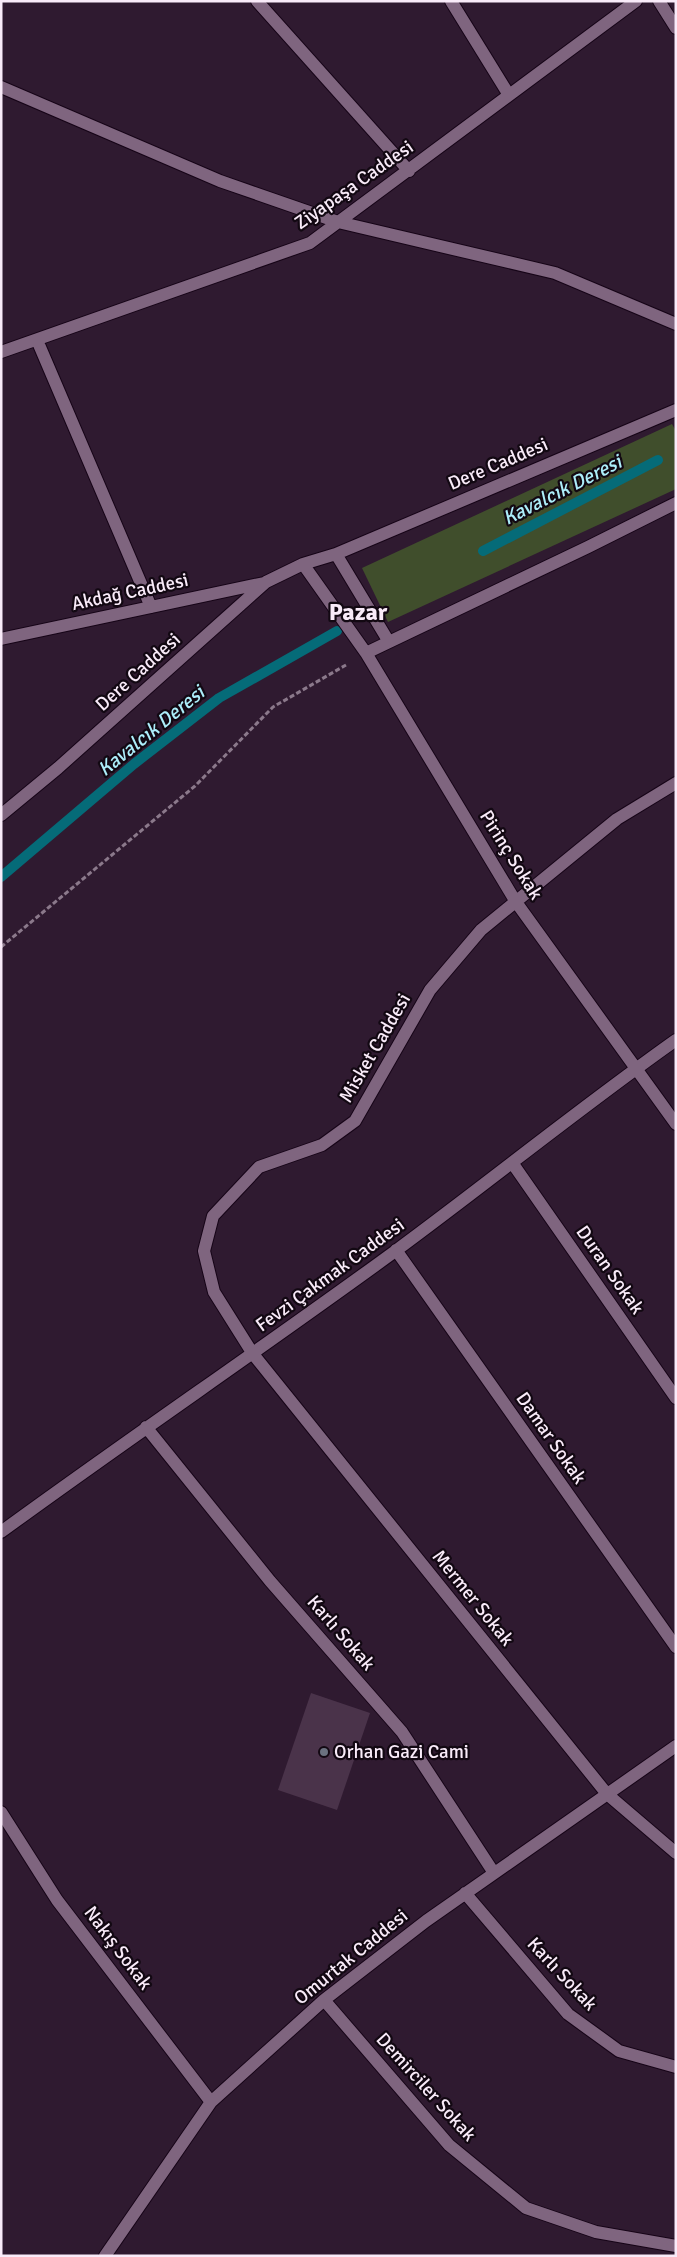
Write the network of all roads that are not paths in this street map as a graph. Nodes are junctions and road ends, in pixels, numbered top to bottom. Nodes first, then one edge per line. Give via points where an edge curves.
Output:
1 (257, 1) edge
2 (450, 1) edge
3 (636, 1) edge
4 (659, 1) edge
5 (676, 28) edge
6 (1, 87) edge
7 (509, 95) junction
8 (408, 171) junction
9 (338, 222) junction
10 (676, 324) edge
11 (37, 340) junction
12 (1, 352) edge
13 (676, 410) edge
14 (676, 502) edge
15 (336, 554) junction
16 (303, 564) junction
17 (266, 582) junction
18 (151, 607) junction
19 (1, 639) edge
20 (389, 642) junction
21 (366, 653) junction
22 (676, 783) edge
23 (1, 815) edge
24 (516, 902) junction
25 (676, 1040) edge
26 (637, 1068) junction
27 (676, 1124) edge
28 (513, 1164) junction
29 (396, 1250) junction
30 (253, 1354) junction
31 (676, 1398) edge
32 (146, 1427) junction
33 (1, 1532) edge
34 (676, 1648) edge
35 (676, 1746) edge
36 (607, 1794) junction
37 (1, 1812) edge
38 (676, 1853) edge
39 (494, 1873) junction
40 (465, 1894) junction
41 (324, 2000) junction
42 (676, 2067) edge
43 (211, 2102) junction
44 (676, 2246) edge
45 (105, 2256) edge

1 - 8 street
2 - 7 street
3 - 7 street, Ziyapaşa Caddesi
4 - 5 street
6 - 9 street via 220,181
7 - 8 street, Ziyapaşa Caddesi
8 - 9 street, Ziyapaşa Caddesi
9 - 10 street via 556,273
9 - 11 street, Ziyapaşa Caddesi via 310,243
11 - 12 street, Ziyapaşa Caddesi
11 - 18 street
13 - 15 street, Dere Caddesi
14 - 20 street via 588,548
15 - 16 street, Dere Caddesi
15 - 20 street
16 - 17 street, Dere Caddesi
16 - 21 street
17 - 18 street, Akdağ Caddesi
17 - 23 street, Dere Caddesi
18 - 19 street, Akdağ Caddesi
20 - 21 street
21 - 24 street, Pirinç Sokak
22 - 24 street, Misket Caddesi via 617,819
24 - 26 street, Pirinç Sokak
24 - 30 street, Misket Caddesi via 481,930 430,990 355,1121 322,1145 259,1167 213,1216 204,1251 214,1292
25 - 26 street, Fevzi Çakmak Caddesi
26 - 27 street, Pirinç Sokak
26 - 28 street, Fevzi Çakmak Caddesi
28 - 29 street, Fevzi Çakmak Caddesi
28 - 31 street, Duran Sokak
29 - 30 street, Fevzi Çakmak Caddesi
29 - 34 street, Damar Sokak
30 - 32 street, Fevzi Çakmak Caddesi
30 - 36 street, Mermer Sokak
32 - 33 street, Fevzi Çakmak Caddesi
32 - 39 street, Karlı Sokak via 270,1581 402,1732
35 - 36 street, Omurtak Caddesi
36 - 38 street, Mermer Sokak
36 - 39 street, Omurtak Caddesi
37 - 43 street, Nakış Sokak via 58,1900
39 - 40 street, Omurtak Caddesi
40 - 41 street, Omurtak Caddesi
40 - 42 street, Karlı Sokak via 568,2014 619,2051
41 - 43 street, Omurtak Caddesi
41 - 44 street, Demirciler Sokak via 449,2145 526,2208 596,2232
43 - 45 street, Omurtak Caddesi

